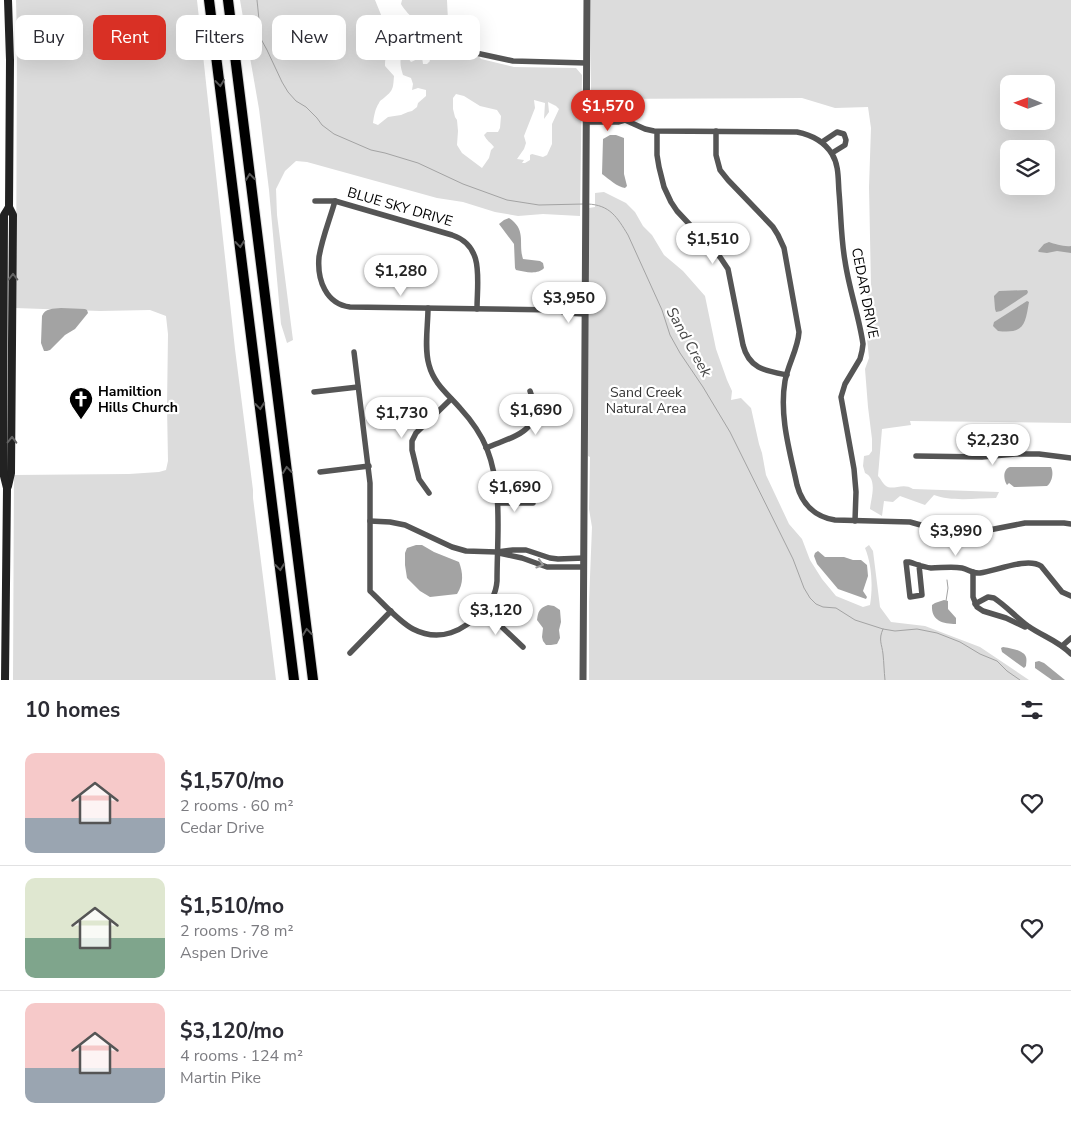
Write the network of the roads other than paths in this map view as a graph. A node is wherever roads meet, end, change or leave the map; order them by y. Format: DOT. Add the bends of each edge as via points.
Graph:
graph roads {
  1 [pos="8,0"];
  2 [pos="209,0"];
  3 [pos="228,0"];
  4 [pos="587,0"];
  5 [pos="480,54"];
  6 [pos="587,63"];
  7 [pos="587,113"];
  8 [pos="626,120"];
  9 [pos="587,122"];
  10 [pos="716,131"];
  11 [pos="657,132"];
  12 [pos="822,142"];
  13 [pos="832,154"];
  14 [pos="315,201"];
  15 [pos="335,201"];
  16 [pos="428,308"];
  17 [pos="477,309"];
  18 [pos="585,310"];
  19 [pos="354,352"];
  20 [pos="787,375"];
  21 [pos="358,387"];
  22 [pos="314,392"];
  23 [pos="530,392"];
  24 [pos="451,399"];
  25 [pos="486,448"];
  26 [pos="916,456"];
  27 [pos="1071,458"];
  28 [pos="369,466"];
  29 [pos="320,472"];
  30 [pos="429,493"];
  31 [pos="498,503"];
  32 [pos="533,503"];
  33 [pos="370,521"];
  34 [pos="855,521"];
  35 [pos="1071,524"];
  36 [pos="497,552"];
  37 [pos="584,558"];
  38 [pos="919,565"];
  39 [pos="584,567"];
  40 [pos="973,572"];
  41 [pos="1071,596"];
  42 [pos="976,604"];
  43 [pos="484,610"];
  44 [pos="391,611"];
  45 [pos="1039,633"];
  46 [pos="1071,638"];
  47 [pos="1062,646"];
  48 [pos="523,648"];
  49 [pos="350,653"];
  50 [pos="1071,654"];
  51 [pos="5,680"];
  52 [pos="294,680"];
  53 [pos="313,680"];
  54 [pos="583,680"];
  1 -- 51 [label="main road" via="8,207 13,215 12,473 7,488"];
  2 -- 52 [label="highway, one-way"];
  53 -- 3 [label="highway, one-way"];
  4 -- 6 [label="street"];
  5 -- 6 [label="street" via="513,61"];
  6 -- 7 [label="street"];
  7 -- 8 [label="street, CEDAR DRIVE" via="617,114"];
  7 -- 9 [label="street"];
  8 -- 9 [label="street"];
  8 -- 11 [label="street, CEDAR DRIVE"];
  9 -- 18 [label="street"];
  10 -- 11 [label="street, CEDAR DRIVE"];
  10 -- 12 [label="street, CEDAR DRIVE" via="797,132"];
  10 -- 20 [label="street" via="716,156 720,170 773,227 784,248 799,332"];
  11 -- 20 [label="street" via="658,167 666,193 677,211 728,269 746,356 760,368"];
  12 -- 13 [label="street, CEDAR DRIVE"];
  12 -- 13 [label="street" via="837,132 844,134 844,145"];
  13 -- 34 [label="street, CEDAR DRIVE" via="838,175 844,260 863,344 860,360 841,397 854,468"];
  14 -- 15 [label="street, BLUE SKY DRIVE"];
  15 -- 16 [label="street" via="319,262 322,284 330,298 350,307"];
  15 -- 17 [label="street, BLUE SKY DRIVE" via="452,234 469,244 477,263"];
  16 -- 17 [label="street"];
  16 -- 24 [label="street" via="429,366 435,380"];
  17 -- 18 [label="street" via="557,310 566,313"];
  18 -- 37 [label="street"];
  19 -- 21 [label="street"];
  20 -- 34 [label="street" via="784,412 800,496 821,517"];
  21 -- 22 [label="street"];
  21 -- 28 [label="street"];
  23 -- 25 [label="street" via="534,407 532,424 521,434"];
  24 -- 25 [label="street" via="472,422"];
  24 -- 30 [label="street" via="416,433 412,441 419,479"];
  25 -- 31 [label="street" via="494,471"];
  26 -- 27 [label="street" via="1040,454"];
  28 -- 29 [label="street"];
  28 -- 33 [label="street"];
  31 -- 32 [label="street"];
  31 -- 36 [label="street"];
  33 -- 36 [label="street" via="405,525 459,549"];
  33 -- 44 [label="street" via="370,591"];
  34 -- 35 [label="street" via="910,522 964,534 1025,523"];
  36 -- 37 [label="street" via="526,550 550,558"];
  36 -- 39 [label="street, one-way" via="547,567"];
  36 -- 43 [label="street" via="495,594"];
  37 -- 39 [label="street"];
  38 -- 38 [label="street" via="922,595 910,597 906,562"];
  38 -- 40 [label="street" via="962,568"];
  39 -- 54 [label="street"];
  40 -- 41 [label="street" via="1036,564 1062,592"];
  40 -- 42 [label="street"];
  42 -- 45 [label="street" via="983,611"];
  42 -- 45 [label="street" via="988,597 994,598"];
  43 -- 44 [label="street" via="464,628 438,635 414,630"];
  43 -- 48 [label="street"];
  44 -- 49 [label="street"];
  45 -- 47 [label="street"];
  46 -- 47 [label="street"];
  47 -- 50 [label="street"];
}
